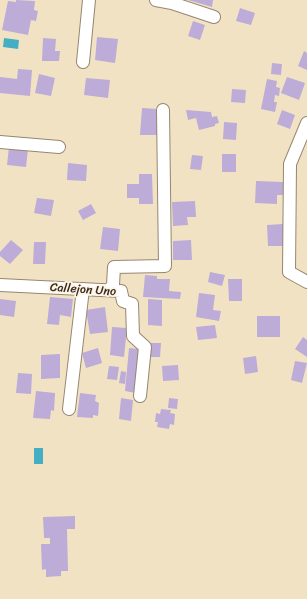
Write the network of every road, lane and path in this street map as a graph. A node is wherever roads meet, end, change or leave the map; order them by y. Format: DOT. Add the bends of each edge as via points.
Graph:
graph roads {
  1 [pos="89,0"];
  2 [pos="156,0"];
  3 [pos="173,2"];
  4 [pos="214,17"];
  5 [pos="83,62"];
  6 [pos="163,110"];
  7 [pos="307,123"];
  8 [pos="0,142"];
  9 [pos="59,147"];
  10 [pos="307,282"];
  11 [pos="0,284"];
  12 [pos="83,289"];
  13 [pos="109,290"];
  14 [pos="140,396"];
  15 [pos="69,409"];
  1 -- 5 [label="street"];
  2 -- 3 [label="street"];
  3 -- 4 [label="street"];
  6 -- 13 [label="street" via="165,266 114,267 113,285"];
  7 -- 10 [label="street" via="290,164 289,272"];
  8 -- 9 [label="street"];
  11 -- 12 [label="street, Callejon Uno"];
  12 -- 13 [label="street, Callejon Uno"];
  12 -- 15 [label="street"];
  13 -- 14 [label="street, Callejon Uno" via="121,291 122,302 132,304 133,336 145,347"];
}
